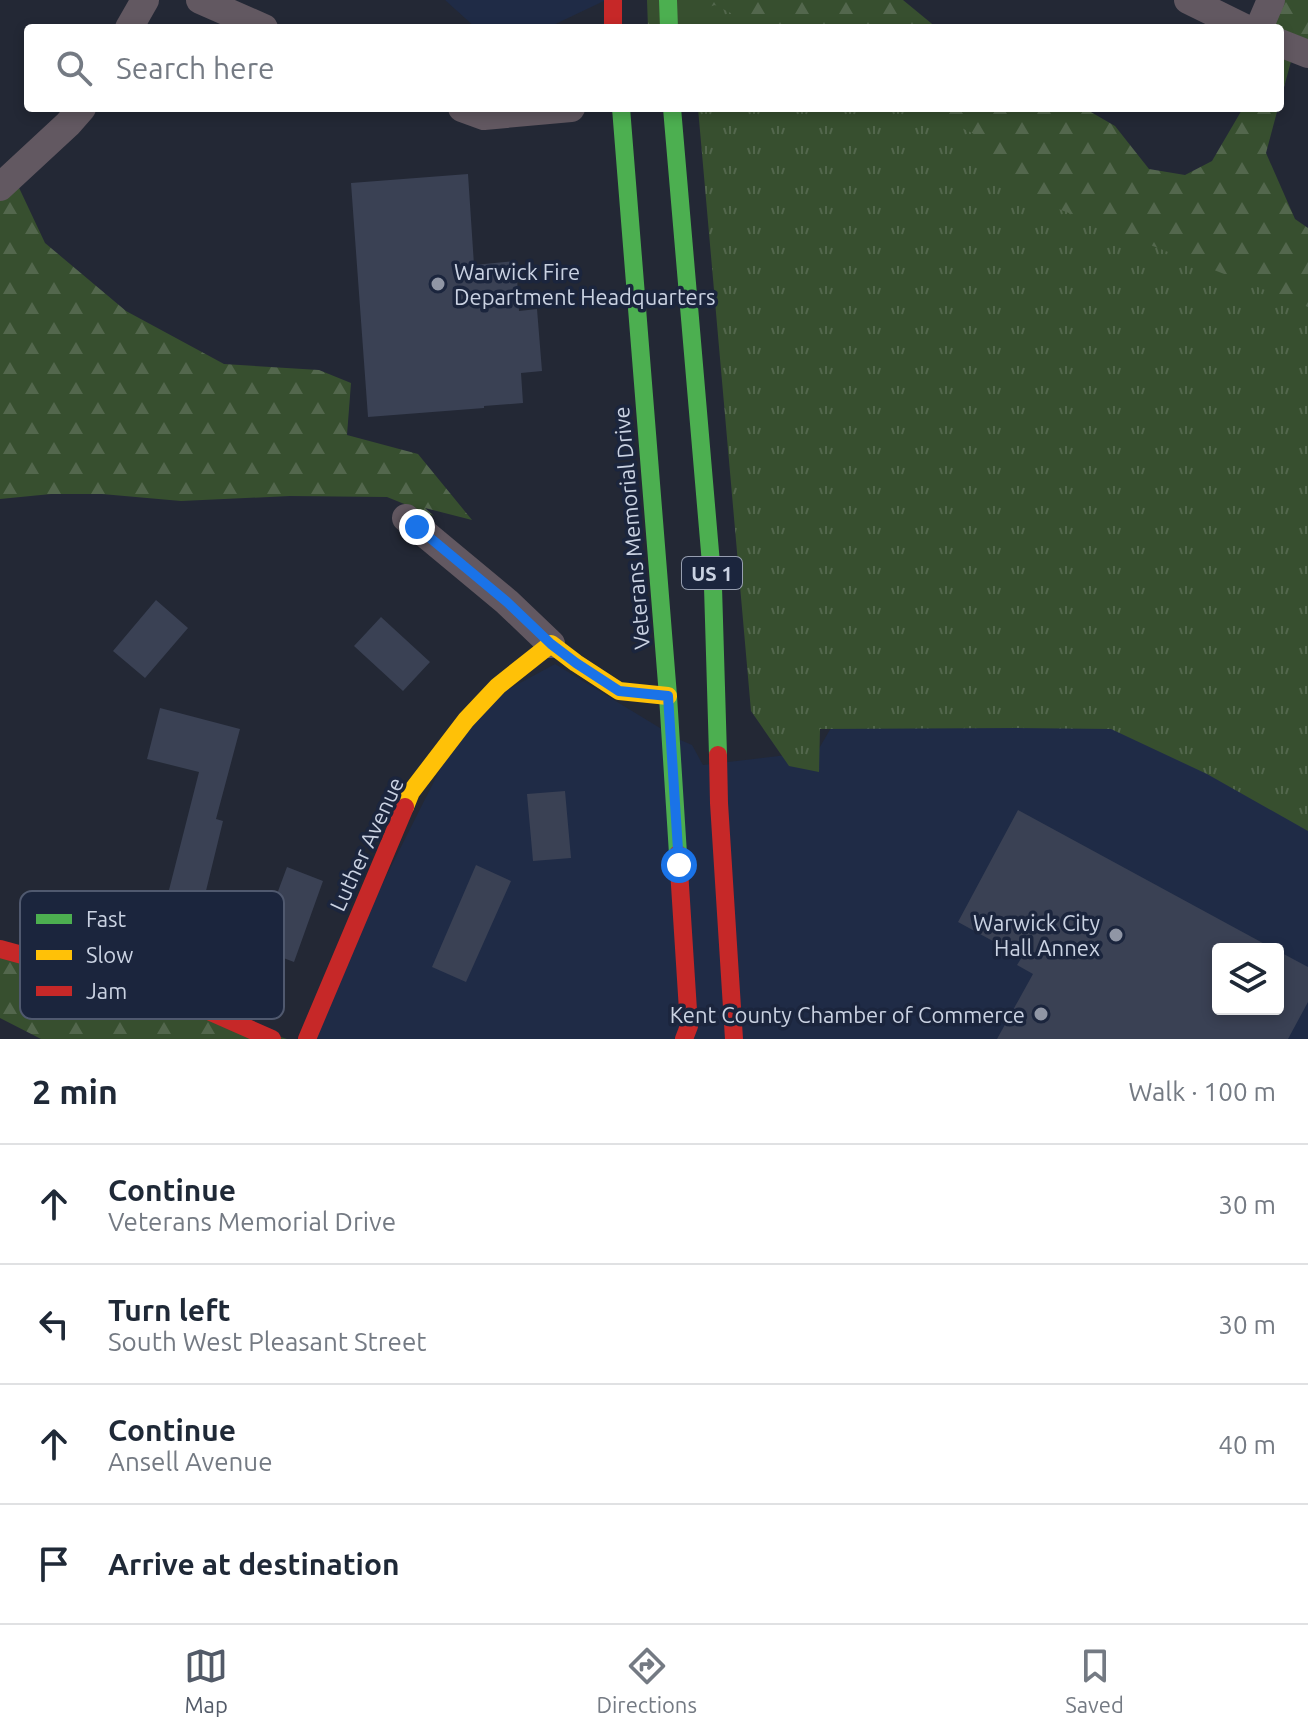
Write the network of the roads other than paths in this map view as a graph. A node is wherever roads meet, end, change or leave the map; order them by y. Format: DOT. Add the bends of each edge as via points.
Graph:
graph roads {
  1 [pos="145,0"];
  2 [pos="200,0"];
  3 [pos="613,0"];
  4 [pos="668,0"];
  5 [pos="1188,0"];
  6 [pos="1271,0"];
  7 [pos="131,24"];
  8 [pos="255,24"];
  9 [pos="613,24"];
  10 [pos="669,24"];
  11 [pos="1237,24"];
  12 [pos="1261,24"];
  13 [pos="1284,45"];
  14 [pos="1308,54"];
  15 [pos="78,112"];
  16 [pos="473,112"];
  17 [pos="528,112"];
  18 [pos="621,112"];
  19 [pos="672,112"];
  20 [pos="0,187"];
  21 [pos="406,518"];
  22 [pos="551,644"];
  23 [pos="668,696"];
  24 [pos="0,949"];
  25 [pos="20,954"];
  26 [pos="227,1019"];
  27 [pos="272,1039"];
  28 [pos="307,1039"];
  29 [pos="684,1039"];
  30 [pos="734,1039"];
  1 -- 7 [label="street"];
  2 -- 8 [label="street"];
  3 -- 9 [label="main road"];
  4 -- 10 [label="main road"];
  5 -- 11 [label="street"];
  6 -- 12 [label="street"];
  13 -- 14 [label="street"];
  15 -- 20 [label="street"];
  16 -- 17 [label="street"];
  18 -- 23 [label="main road, Veterans Memorial Drive / US 1"];
  19 -- 30 [label="main road, US 1" via="713,587 719,803"];
  21 -- 22 [label="street"];
  22 -- 23 [label="main road" via="619,691"];
  22 -- 28 [label="main road, Luther Avenue" via="498,686 411,792"];
  23 -- 29 [label="main road, Veterans Memorial Drive / US 1" via="689,1026"];
  24 -- 25 [label="main road"];
  26 -- 27 [label="main road"];
}
